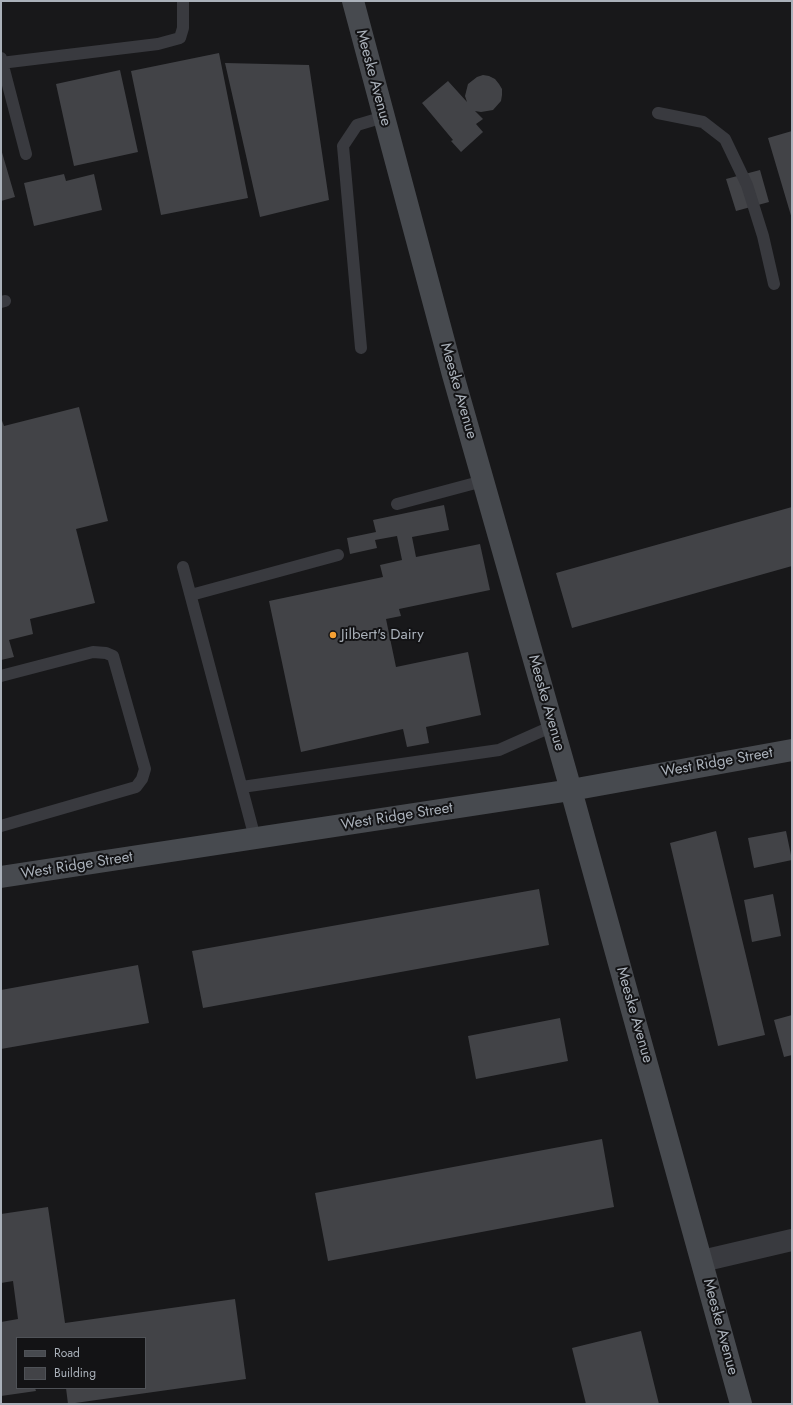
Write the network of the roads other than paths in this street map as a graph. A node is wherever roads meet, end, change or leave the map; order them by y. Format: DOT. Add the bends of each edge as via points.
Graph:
graph roads {
  1 [pos="183,1"];
  2 [pos="353,1"];
  3 [pos="2,61"];
  4 [pos="658,112"];
  5 [pos="384,117"];
  6 [pos="26,154"];
  7 [pos="774,284"];
  8 [pos="362,348"];
  9 [pos="483,481"];
  10 [pos="397,504"];
  11 [pos="338,555"];
  12 [pos="183,567"];
  13 [pos="191,595"];
  14 [pos="1,676"];
  15 [pos="553,726"];
  16 [pos="792,750"];
  17 [pos="242,787"];
  18 [pos="571,790"];
  19 [pos="1,826"];
  20 [pos="255,838"];
  21 [pos="2,873"];
  22 [pos="792,1240"];
  23 [pos="702,1261"];
  24 [pos="741,1404"];
  1 -- 3 [label="lane" via="183,28 180,38 158,44"];
  2 -- 5 [label="street, Meeske Avenue"];
  3 -- 6 [label="lane"];
  4 -- 7 [label="lane" via="703,122 725,138 747,185 763,236"];
  5 -- 8 [label="lane" via="357,125 343,146"];
  5 -- 9 [label="street, Meeske Avenue"];
  9 -- 10 [label="lane"];
  9 -- 15 [label="street, Meeske Avenue"];
  11 -- 13 [label="lane"];
  12 -- 13 [label="lane"];
  13 -- 17 [label="lane"];
  14 -- 19 [label="lane" via="93,652 113,656 146,769 136,787"];
  15 -- 17 [label="lane" via="499,750"];
  15 -- 18 [label="street, Meeske Avenue"];
  16 -- 18 [label="street, West Ridge Street"];
  17 -- 20 [label="lane"];
  18 -- 20 [label="street, West Ridge Street"];
  18 -- 23 [label="street, Meeske Avenue"];
  20 -- 21 [label="street, West Ridge Street"];
  22 -- 23 [label="street"];
  23 -- 24 [label="street, Meeske Avenue"];
}
